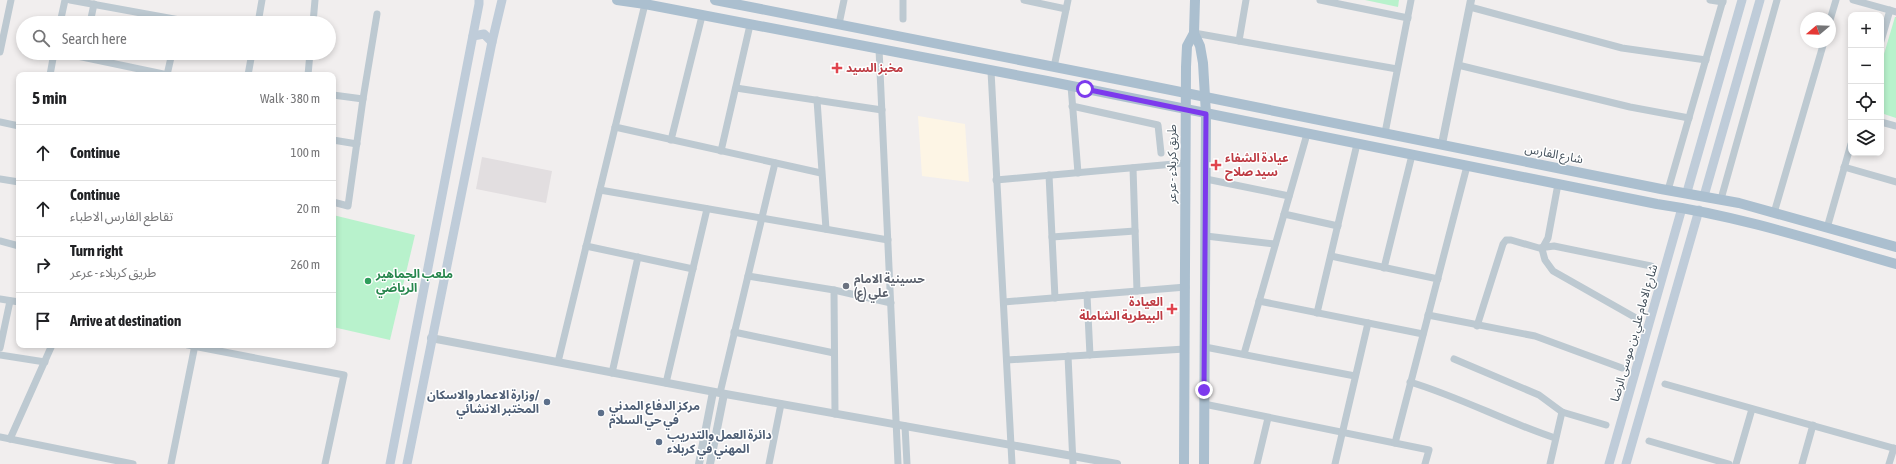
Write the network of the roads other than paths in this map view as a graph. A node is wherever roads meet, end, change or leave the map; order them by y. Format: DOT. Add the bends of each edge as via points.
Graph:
graph roads {
  1 [pos="11,0"];
  2 [pos="65,0"];
  3 [pos="70,0"];
  4 [pos="262,0"];
  5 [pos="315,0"];
  6 [pos="479,0"];
  7 [pos="502,0"];
  8 [pos="617,0"];
  9 [pos="715,0"];
  10 [pos="844,0"];
  11 [pos="903,0"];
  12 [pos="1024,0"];
  13 [pos="1068,0"];
  14 [pos="1195,0"];
  15 [pos="1246,0"];
  16 [pos="1320,0"];
  17 [pos="1411,0"];
  18 [pos="1710,0"];
  19 [pos="1742,0"];
  20 [pos="1760,0"];
  21 [pos="1777,0"];
  22 [pos="1836,0"];
  23 [pos="1853,0"];
  24 [pos="728,1"];
  25 [pos="1723,1"];
  26 [pos="1470,3"];
  27 [pos="94,4"];
  28 [pos="645,4"];
  29 [pos="1066,8"];
  30 [pos="1893,11"];
  31 [pos="1832,12"];
  32 [pos="377,14"];
  33 [pos="62,16"];
  34 [pos="91,16"];
  35 [pos="153,16"];
  36 [pos="259,16"];
  37 [pos="314,16"];
  38 [pos="702,16"];
  39 [pos="1408,18"];
  40 [pos="902,19"];
  41 [pos="839,24"];
  42 [pos="750,25"];
  43 [pos="1194,33"];
  44 [pos="1884,34"];
  45 [pos="473,36"];
  46 [pos="1239,41"];
  47 [pos="492,42"];
  48 [pos="1822,48"];
  49 [pos="879,49"];
  50 [pos="0,52"];
  51 [pos="53,60"];
  52 [pos="98,60"];
  53 [pos="171,60"];
  54 [pos="251,60"];
  55 [pos="309,60"];
  56 [pos="1706,60"];
  57 [pos="1458,65"];
  58 [pos="1054,66"];
  59 [pos="1397,69"];
  60 [pos="133,71"];
  61 [pos="991,71"];
  62 [pos="51,72"];
  63 [pos="169,72"];
  64 [pos="249,72"];
  65 [pos="308,72"];
  66 [pos="1131,82"];
  67 [pos="1071,86"];
  68 [pos="736,88"];
  69 [pos="1186,93"];
  70 [pos="336,95"];
  71 [pos="1127,97"];
  72 [pos="1205,97"];
  73 [pos="363,99"];
  74 [pos="817,100"];
  75 [pos="1240,104"];
  76 [pos="1161,105"];
  77 [pos="1072,106"];
  78 [pos="882,110"];
  79 [pos="1186,110"];
  80 [pos="1206,114"];
  81 [pos="1689,118"];
  82 [pos="1230,119"];
  83 [pos="0,122"];
  84 [pos="1884,123"];
  85 [pos="16,125"];
  86 [pos="1896,126"];
  87 [pos="615,127"];
  88 [pos="1206,131"];
  89 [pos="1385,133"];
  90 [pos="1186,134"];
  91 [pos="1307,134"];
  92 [pos="336,140"];
  93 [pos="671,140"];
  94 [pos="357,144"];
  95 [pos="1357,144"];
  96 [pos="1442,144"];
  97 [pos="721,151"];
  98 [pos="1160,154"];
  99 [pos="1848,154"];
  100 [pos="1412,155"];
  101 [pos="775,163"];
  102 [pos="1185,163"];
  103 [pos="1467,166"];
  104 [pos="1844,167"];
  105 [pos="1133,168"];
  106 [pos="1078,173"];
  107 [pos="822,174"];
  108 [pos="1049,175"];
  109 [pos="0,178"];
  110 [pos="1206,179"];
  111 [pos="996,180"];
  112 [pos="16,181"];
  113 [pos="1896,182"];
  114 [pos="1558,184"];
  115 [pos="600,190"];
  116 [pos="1668,190"];
  117 [pos="1687,192"];
  118 [pos="1289,196"];
  119 [pos="1704,196"];
  120 [pos="1721,199"];
  121 [pos="336,203"];
  122 [pos="1682,208"];
  123 [pos="707,209"];
  124 [pos="1699,210"];
  125 [pos="1774,213"];
  126 [pos="1284,214"];
  127 [pos="762,218"];
  128 [pos="1338,226"];
  129 [pos="1827,228"];
  130 [pos="826,229"];
  131 [pos="1135,231"];
  132 [pos="1052,236"];
  133 [pos="1206,236"];
  134 [pos="888,240"];
  135 [pos="0,241"];
  136 [pos="1275,244"];
  137 [pos="16,245"];
  138 [pos="586,246"];
  139 [pos="1671,246"];
  140 [pos="1896,247"];
  141 [pos="1542,248"];
  142 [pos="1687,251"];
  143 [pos="1331,256"];
  144 [pos="638,257"];
  145 [pos="1896,264"];
  146 [pos="1651,266"];
  147 [pos="1384,268"];
  148 [pos="693,270"];
  149 [pos="748,276"];
  150 [pos="1438,279"];
  151 [pos="1186,286"];
  152 [pos="834,290"];
  153 [pos="1137,291"];
  154 [pos="1087,295"];
  155 [pos="1055,298"];
  156 [pos="0,299"];
  157 [pos="10,300"];
  158 [pos="16,301"];
  159 [pos="1259,301"];
  160 [pos="1004,302"];
  161 [pos="891,303"];
  162 [pos="1317,313"];
  163 [pos="1428,315"];
  164 [pos="1636,318"];
  165 [pos="1368,323"];
  166 [pos="1477,326"];
  167 [pos="734,332"];
  168 [pos="1423,334"];
  169 [pos="431,338"];
  170 [pos="1205,347"];
  171 [pos="0,348"];
  172 [pos="51,348"];
  173 [pos="191,348"];
  174 [pos="207,348"];
  175 [pos="1185,349"];
  176 [pos="834,353"];
  177 [pos="1244,354"];
  178 [pos="0,355"];
  179 [pos="1090,355"];
  180 [pos="1068,356"];
  181 [pos="1454,359"];
  182 [pos="1007,360"];
  183 [pos="45,362"];
  184 [pos="558,362"];
  185 [pos="1622,368"];
  186 [pos="612,373"];
  187 [pos="1355,376"];
  188 [pos="1410,382"];
  189 [pos="666,383"];
  190 [pos="1665,384"];
  191 [pos="405,388"];
  192 [pos="421,390"];
  193 [pos="719,393"];
  194 [pos="781,404"];
  195 [pos="1204,404"];
  196 [pos="711,405"];
  197 [pos="721,408"];
  198 [pos="401,409"];
  199 [pos="1752,409"];
  200 [pos="1562,412"];
  201 [pos="416,414"];
  202 [pos="835,414"];
  203 [pos="1268,418"];
  204 [pos="896,425"];
  205 [pos="1606,425"];
  206 [pos="1812,425"];
  207 [pos="905,426"];
  208 [pos="1343,432"];
  209 [pos="0,437"];
  210 [pos="1555,438"];
  211 [pos="10,439"];
  212 [pos="1649,441"];
  213 [pos="1394,443"];
  214 [pos="1011,445"];
  215 [pos="1895,448"];
  216 [pos="1073,460"];
  217 [pos="133,464"];
  218 [pos="171,464"];
  219 [pos="325,464"];
  220 [pos="390,464"];
  221 [pos="407,464"];
  222 [pos="699,464"];
  223 [pos="710,464"];
  224 [pos="769,464"];
  225 [pos="898,464"];
  226 [pos="907,464"];
  227 [pos="1012,464"];
  228 [pos="1117,464"];
  229 [pos="1184,464"];
  230 [pos="1204,464"];
  231 [pos="1257,464"];
  232 [pos="1335,464"];
  233 [pos="1425,464"];
  234 [pos="1550,464"];
  235 [pos="1609,464"];
  236 [pos="1626,464"];
  237 [pos="1730,464"];
  238 [pos="1736,464"];
  239 [pos="1802,464"];
  240 [pos="1889,464"];
  1 -- 50 [label="street"];
  2 -- 33 [label="street"];
  3 -- 27 [label="street"];
  4 -- 36 [label="street"];
  5 -- 37 [label="street"];
  6 -- 45 [label="main road"];
  7 -- 47 [label="main road"];
  8 -- 28 [label="main road"];
  9 -- 24 [label="main road, شارع الفارس"];
  10 -- 41 [label="street"];
  11 -- 40 [label="street"];
  12 -- 29 [label="street"];
  13 -- 29 [label="street"];
  14 -- 43 [label="main road"];
  15 -- 46 [label="street"];
  16 -- 39 [label="street"];
  17 -- 39 [label="street"];
  18 -- 25 [label="street"];
  19 -- 117 [label="main road"];
  20 -- 119 [label="main road"];
  21 -- 120 [label="street"];
  22 -- 31 [label="street"];
  23 -- 30 [label="street"];
  24 -- 41 [label="main road, شارع الفارس"];
  25 -- 56 [label="street"];
  26 -- 56 [label="street" via="1622,48"];
  26 -- 57 [label="street"];
  27 -- 34 [label="street"];
  27 -- 35 [label="street"];
  28 -- 38 [label="main road"];
  28 -- 87 [label="street"];
  29 -- 58 [label="street"];
  30 -- 44 [label="street"];
  32 -- 73 [label="street"];
  38 -- 42 [label="main road"];
  38 -- 93 [label="street"];
  39 -- 59 [label="street"];
  41 -- 58 [label="main road, شارع الفارس"];
  42 -- 49 [label="main road"];
  42 -- 68 [label="street"];
  43 -- 46 [label="street"];
  43 -- 69 [label="main road, طريق كربلاء - عرعر" via="1187,46"];
  43 -- 72 [label="main road" via="1200,46"];
  45 -- 47 [label="main road" via="484,34"];
  45 -- 191 [label="main road"];
  46 -- 59 [label="street"];
  47 -- 169 [label="main road"];
  48 -- 125 [label="street"];
  49 -- 61 [label="main road"];
  49 -- 78 [label="street"];
  51 -- 62 [label="street"];
  52 -- 60 [label="street"];
  53 -- 63 [label="street"];
  54 -- 64 [label="street"];
  55 -- 65 [label="street"];
  56 -- 81 [label="street"];
  57 -- 81 [label="street" via="1630,107"];
  57 -- 96 [label="street"];
  58 -- 66 [label="main road, شارع الفارس"];
  59 -- 89 [label="street"];
  61 -- 67 [label="main road"];
  61 -- 111 [label="street"];
  66 -- 69 [label="main road, شارع الفارس"];
  66 -- 71 [label="main road" via="1136,86 1136,93 1130,98"];
  67 -- 71 [label="main road"];
  67 -- 77 [label="street"];
  68 -- 74 [label="street"];
  68 -- 97 [label="street"];
  69 -- 72 [label="main road, شارع الفارس"];
  69 -- 79 [label="main road, طريق كربلاء - عرعر"];
  70 -- 73 [label="street"];
  71 -- 76 [label="main road"];
  72 -- 75 [label="main road, شارع الفارس"];
  72 -- 80 [label="main road"];
  73 -- 94 [label="street"];
  74 -- 78 [label="street"];
  74 -- 107 [label="street"];
  75 -- 82 [label="main road" via="1233,105 1230,109"];
  75 -- 89 [label="main road, شارع الفارس"];
  76 -- 79 [label="main road"];
  76 -- 90 [label="main road" via="1177,115"];
  77 -- 98 [label="street" via="1158,125"];
  77 -- 106 [label="street"];
  78 -- 134 [label="street"];
  79 -- 80 [label="main road"];
  79 -- 90 [label="main road, طريق كربلاء - عرعر"];
  80 -- 82 [label="main road"];
  80 -- 88 [label="main road"];
  81 -- 116 [label="street"];
  82 -- 88 [label="main road" via="1212,121"];
  82 -- 91 [label="main road"];
  83 -- 85 [label="street"];
  84 -- 86 [label="street"];
  87 -- 93 [label="street"];
  87 -- 115 [label="street"];
  88 -- 110 [label="main road"];
  89 -- 96 [label="main road, شارع الفارس"];
  90 -- 102 [label="main road, طريق كربلاء - عرعر"];
  91 -- 95 [label="main road"];
  91 -- 118 [label="street"];
  92 -- 94 [label="street"];
  93 -- 97 [label="street"];
  94 -- 121 [label="street" via="348,206"];
  95 -- 100 [label="main road"];
  95 -- 128 [label="street"];
  96 -- 116 [label="main road, شارع الفارس"];
  97 -- 101 [label="street"];
  99 -- 104 [label="street"];
  100 -- 103 [label="main road"];
  100 -- 147 [label="street"];
  101 -- 107 [label="street"];
  101 -- 127 [label="street"];
  102 -- 105 [label="street"];
  102 -- 151 [label="main road, طريق كربلاء - عرعر"];
  103 -- 114 [label="main road"];
  103 -- 150 [label="street"];
  104 -- 113 [label="street"];
  104 -- 129 [label="street"];
  105 -- 106 [label="street"];
  105 -- 131 [label="street"];
  106 -- 108 [label="street"];
  107 -- 130 [label="street"];
  108 -- 111 [label="street"];
  108 -- 132 [label="street"];
  109 -- 112 [label="street"];
  110 -- 118 [label="street"];
  110 -- 133 [label="main road"];
  111 -- 160 [label="street"];
  114 -- 122 [label="main road"];
  114 -- 141 [label="street" via="1548,238"];
  115 -- 123 [label="street"];
  115 -- 138 [label="street"];
  116 -- 117 [label="main road, شارع الفارس"];
  117 -- 119 [label="main road, شارع الفارس"];
  117 -- 122 [label="main road"];
  118 -- 126 [label="street"];
  119 -- 120 [label="main road, شارع الفارس"];
  119 -- 124 [label="main road"];
  120 -- 125 [label="main road, شارع الفارس"];
  122 -- 124 [label="main road"];
  122 -- 139 [label="main road, شارع الامام علي بن موسى الرضا"];
  123 -- 127 [label="street"];
  123 -- 148 [label="street"];
  124 -- 142 [label="main road"];
  124 -- 145 [label="main road" via="1740,219"];
  125 -- 129 [label="main road, شارع الفارس"];
  126 -- 128 [label="street"];
  126 -- 136 [label="street"];
  127 -- 130 [label="street"];
  127 -- 149 [label="street"];
  128 -- 143 [label="street"];
  129 -- 140 [label="main road, شارع الفارس"];
  130 -- 134 [label="street"];
  131 -- 132 [label="street"];
  131 -- 153 [label="street"];
  132 -- 155 [label="street"];
  133 -- 136 [label="street"];
  133 -- 170 [label="main road"];
  134 -- 161 [label="street"];
  135 -- 137 [label="street"];
  136 -- 159 [label="street"];
  138 -- 144 [label="street"];
  138 -- 184 [label="street"];
  139 -- 142 [label="main road"];
  139 -- 235 [label="main road, شارع الامام علي بن موسى الرضا"];
  141 -- 146 [label="street" via="1552,246"];
  141 -- 164 [label="street" via="1545,260 1553,271"];
  141 -- 166 [label="street" via="1511,240 1504,242"];
  142 -- 236 [label="main road"];
  143 -- 147 [label="street"];
  143 -- 162 [label="street"];
  144 -- 148 [label="street"];
  144 -- 186 [label="street"];
  147 -- 150 [label="street"];
  148 -- 189 [label="street"];
  149 -- 152 [label="street"];
  149 -- 167 [label="street"];
  150 -- 163 [label="street"];
  151 -- 153 [label="street"];
  151 -- 175 [label="main road, طريق كربلاء - عرعر"];
  152 -- 161 [label="street"];
  152 -- 176 [label="street"];
  153 -- 154 [label="street"];
  154 -- 155 [label="street"];
  154 -- 179 [label="street"];
  155 -- 160 [label="street"];
  156 -- 157 [label="street"];
  157 -- 158 [label="street"];
  157 -- 171 [label="street"];
  159 -- 162 [label="street"];
  159 -- 177 [label="street"];
  160 -- 182 [label="street"];
  161 -- 204 [label="street"];
  162 -- 165 [label="street"];
  163 -- 166 [label="street"];
  163 -- 168 [label="street"];
  165 -- 168 [label="street"];
  165 -- 187 [label="street"];
  166 -- 185 [label="street" via="1535,336"];
  167 -- 176 [label="street"];
  167 -- 193 [label="street"];
  168 -- 188 [label="street"];
  169 -- 184 [label="street"];
  169 -- 192 [label="main road"];
  170 -- 177 [label="street"];
  170 -- 195 [label="main road"];
  172 -- 183 [label="street"];
  173 -- 218 [label="street"];
  174 -- 219 [label="street" via="344,375"];
  175 -- 179 [label="street"];
  175 -- 229 [label="main road, طريق كربلاء - عرعر"];
  176 -- 202 [label="street"];
  177 -- 187 [label="street"];
  178 -- 183 [label="street"];
  179 -- 180 [label="street"];
  180 -- 182 [label="street"];
  180 -- 216 [label="street"];
  181 -- 200 [label="street" via="1539,395"];
  182 -- 214 [label="street"];
  183 -- 211 [label="street"];
  184 -- 186 [label="street"];
  186 -- 189 [label="street"];
  187 -- 208 [label="street"];
  188 -- 210 [label="street" via="1456,397 1519,426"];
  188 -- 213 [label="street"];
  189 -- 193 [label="street"];
  190 -- 199 [label="street"];
  191 -- 192 [label="main road" via="411,392"];
  191 -- 198 [label="main road"];
  192 -- 201 [label="main road"];
  193 -- 194 [label="street"];
  193 -- 196 [label="street"];
  193 -- 197 [label="street"];
  194 -- 202 [label="street"];
  194 -- 224 [label="street"];
  195 -- 203 [label="street"];
  195 -- 230 [label="main road"];
  196 -- 197 [label="street" via="718,403"];
  196 -- 222 [label="street"];
  197 -- 223 [label="street"];
  198 -- 201 [label="main road" via="410,408"];
  198 -- 220 [label="main road"];
  199 -- 206 [label="street"];
  199 -- 238 [label="street"];
  200 -- 205 [label="street"];
  200 -- 210 [label="street"];
  201 -- 221 [label="main road"];
  202 -- 204 [label="street"];
  203 -- 208 [label="street"];
  203 -- 231 [label="street"];
  204 -- 207 [label="street"];
  204 -- 225 [label="street"];
  206 -- 215 [label="street"];
  206 -- 239 [label="street"];
  207 -- 214 [label="street"];
  207 -- 226 [label="street"];
  208 -- 213 [label="street"];
  208 -- 232 [label="street"];
  209 -- 211 [label="street"];
  210 -- 234 [label="street"];
  211 -- 217 [label="street"];
  212 -- 237 [label="street"];
  213 -- 233 [label="street" via="1429,450"];
  214 -- 216 [label="street"];
  214 -- 227 [label="street"];
  215 -- 240 [label="street"];
  216 -- 228 [label="street"];
}
